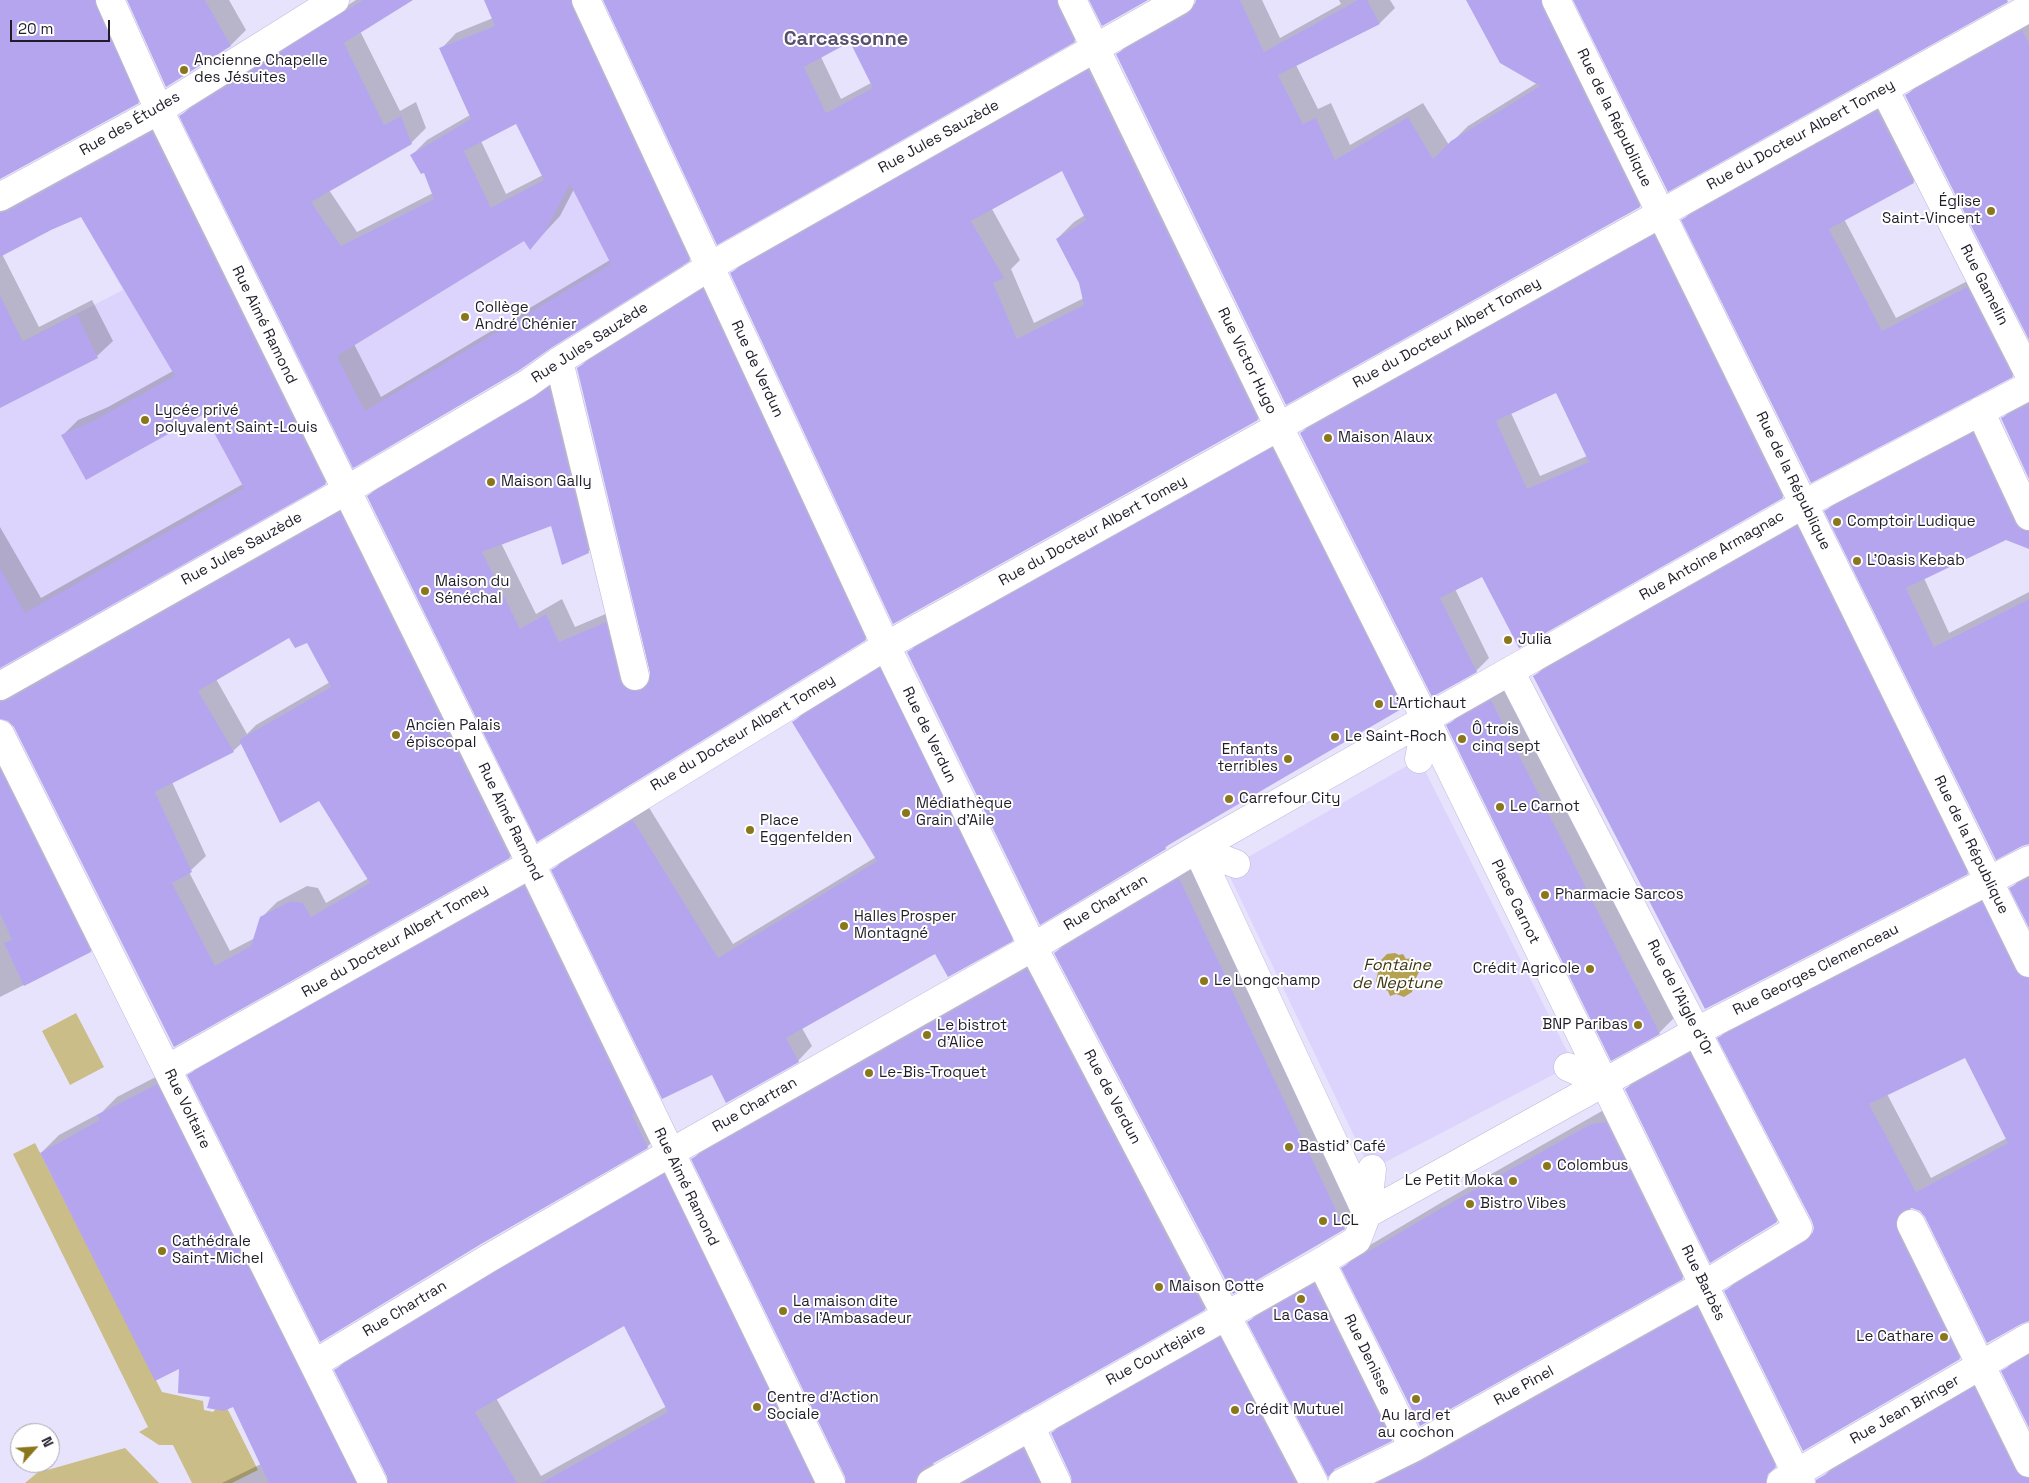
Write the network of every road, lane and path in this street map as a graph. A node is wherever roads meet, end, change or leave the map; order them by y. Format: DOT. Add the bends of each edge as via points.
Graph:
graph roads {
  1 [pos="110,0"];
  2 [pos="335,0"];
  3 [pos="586,0"];
  4 [pos="1072,0"];
  5 [pos="1180,0"];
  6 [pos="1556,0"];
  7 [pos="2029,8"];
  8 [pos="1095,49"];
  9 [pos="1884,89"];
  10 [pos="159,110"];
  11 [pos="0,197"];
  12 [pos="1661,214"];
  13 [pos="709,267"];
  14 [pos="560,361"];
  15 [pos="2029,374"];
  16 [pos="2029,386"];
  17 [pos="1980,411"];
  18 [pos="1279,427"];
  19 [pos="346,491"];
  20 [pos="1804,504"];
  21 [pos="2029,516"];
  22 [pos="886,646"];
  23 [pos="1510,671"];
  24 [pos="635,676"];
  25 [pos="0,686"];
  26 [pos="1426,720"];
  27 [pos="0,734"];
  28 [pos="1419,758"];
  29 [pos="1197,849"];
  30 [pos="2029,860"];
  31 [pos="531,864"];
  32 [pos="1236,864"];
  33 [pos="1989,882"];
  34 [pos="1033,947"];
  35 [pos="2029,963"];
  36 [pos="1697,1031"];
  37 [pos="1568,1066"];
  38 [pos="167,1070"];
  39 [pos="1604,1083"];
  40 [pos="670,1153"];
  41 [pos="1372,1168"];
  42 [pos="1367,1214"];
  43 [pos="1911,1224"];
  44 [pos="1321,1262"];
  45 [pos="1704,1285"];
  46 [pos="1227,1315"];
  47 [pos="2029,1337"];
  48 [pos="314,1364"];
  49 [pos="1981,1366"];
  50 [pos="1030,1426"];
  51 [pos="1413,1448"];
  52 [pos="2029,1463"];
  53 [pos="1792,1480"];
  54 [pos="373,1483"];
  55 [pos="831,1483"];
  56 [pos="931,1483"];
  57 [pos="1057,1483"];
  58 [pos="1314,1483"];
  59 [pos="1342,1483"];
  1 -- 10 [label="street, Rue Aimé Ramond"];
  2 -- 10 [label="street, Rue des Études"];
  3 -- 13 [label="street, Rue de Verdun"];
  4 -- 8 [label="street, Rue Victor Hugo"];
  5 -- 8 [label="street, Rue Jules Sauzède"];
  6 -- 12 [label="street, Rue de la République"];
  7 -- 9 [label="street, Rue du Docteur Albert Tomey"];
  8 -- 13 [label="street, Rue Jules Sauzède"];
  8 -- 18 [label="street, Rue Victor Hugo"];
  9 -- 12 [label="street, Rue du Docteur Albert Tomey"];
  9 -- 15 [label="street, Rue Gamelin"];
  10 -- 11 [label="street, Rue des Études"];
  10 -- 19 [label="street, Rue Aimé Ramond"];
  12 -- 18 [label="street, Rue du Docteur Albert Tomey"];
  12 -- 20 [label="street, Rue de la République"];
  13 -- 14 [label="street, Rue Jules Sauzède"];
  13 -- 22 [label="street, Rue de Verdun"];
  14 -- 19 [label="street, Rue Jules Sauzède" via="527,384"];
  14 -- 24 [label="street"];
  16 -- 17 [label="street, Rue Antoine Armagnac"];
  17 -- 20 [label="street, Rue Antoine Armagnac"];
  17 -- 21 [label="street"];
  18 -- 22 [label="street, Rue du Docteur Albert Tomey"];
  18 -- 26 [label="street, Rue Victor Hugo"];
  19 -- 25 [label="street, Rue Jules Sauzède"];
  19 -- 31 [label="street, Rue Aimé Ramond"];
  20 -- 23 [label="street, Rue Antoine Armagnac"];
  20 -- 33 [label="street, Rue de la République"];
  22 -- 31 [label="street, Rue du Docteur Albert Tomey"];
  22 -- 34 [label="street, Rue de Verdun"];
  23 -- 26 [label="street, Rue Antoine Armagnac"];
  23 -- 36 [label="street, Rue de l'Aigle d'Or"];
  26 -- 28 [label="street"];
  26 -- 29 [label="street"];
  26 -- 39 [label="street, Place Carnot"];
  27 -- 38 [label="street, Rue Voltaire"];
  29 -- 32 [label="street"];
  29 -- 34 [label="street, Rue Chartran"];
  29 -- 42 [label="street"];
  30 -- 33 [label="street, Rue Georges Clemenceau"];
  31 -- 38 [label="street, Rue du Docteur Albert Tomey"];
  31 -- 40 [label="street, Rue Aimé Ramond"];
  33 -- 35 [label="street, Rue de la République"];
  33 -- 36 [label="street, Rue Georges Clemenceau"];
  34 -- 40 [label="street, Rue Chartran"];
  34 -- 46 [label="street, Rue de Verdun"];
  36 -- 39 [label="street, Rue Georges Clemenceau"];
  36 -- 45 [label="street, Rue de l'Aigle d'Or" via="1798,1228"];
  37 -- 39 [label="street"];
  38 -- 48 [label="street, Rue Voltaire"];
  39 -- 42 [label="street"];
  39 -- 45 [label="street, Rue Barbès"];
  40 -- 48 [label="street, Rue Chartran"];
  40 -- 55 [label="street, Rue Aimé Ramond"];
  41 -- 42 [label="street"];
  42 -- 44 [label="street, Rue Courtejaire" via="1357,1240"];
  43 -- 49 [label="street"];
  44 -- 46 [label="street, Rue Courtejaire"];
  44 -- 51 [label="street, Rue Denisse"];
  45 -- 51 [label="street, Rue Pinel"];
  45 -- 53 [label="street, Rue Barbès"];
  46 -- 50 [label="street, Rue Courtejaire"];
  46 -- 58 [label="street, Rue de Verdun"];
  47 -- 49 [label="street, Rue Jean Bringer"];
  48 -- 54 [label="street, Rue Voltaire"];
  49 -- 52 [label="street"];
  49 -- 53 [label="street, Rue Jean Bringer"];
  50 -- 56 [label="street, Rue Courtejaire"];
  50 -- 57 [label="street"];
  51 -- 59 [label="street, Rue Pinel"];
}
